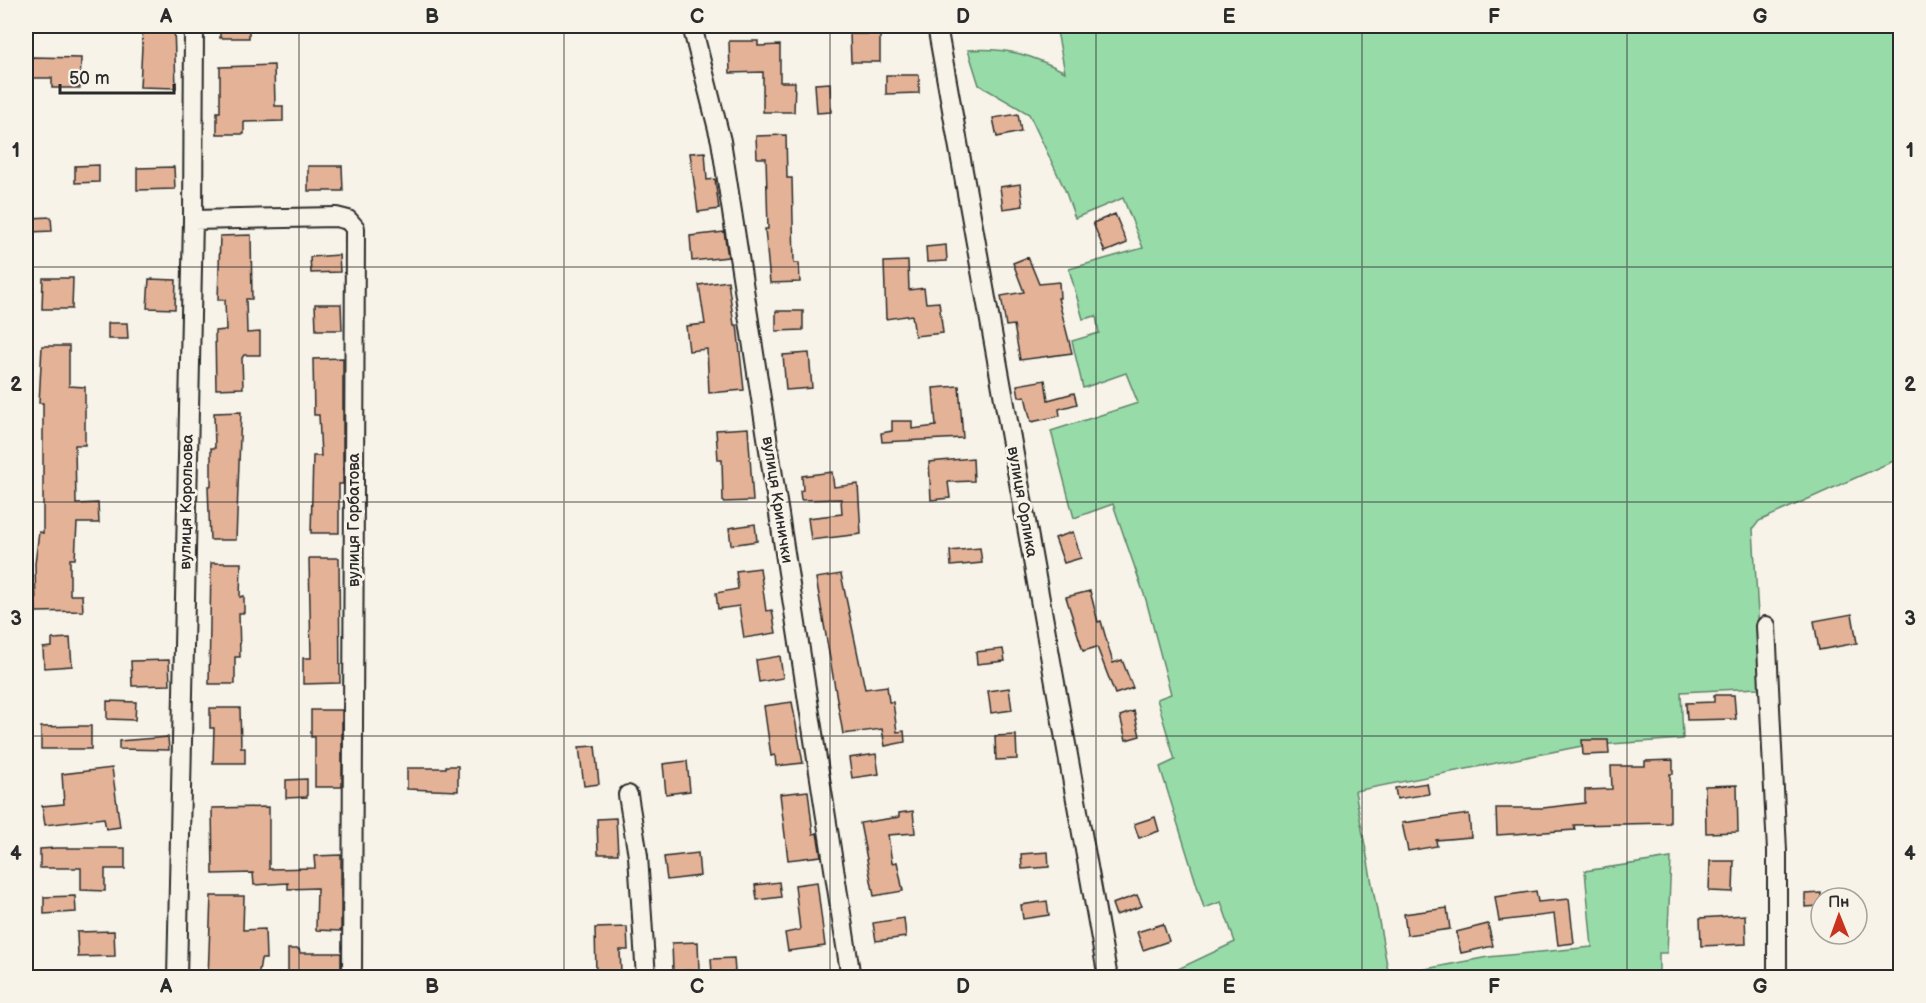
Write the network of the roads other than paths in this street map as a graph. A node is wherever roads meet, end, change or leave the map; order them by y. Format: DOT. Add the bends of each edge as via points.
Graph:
graph roads {
  1 [pos="194,26"];
  2 [pos="692,26"];
  3 [pos="937,26"];
  4 [pos="193,220"];
  5 [pos="1766,626"];
  6 [pos="628,795"];
  7 [pos="177,978"];
  8 [pos="352,978"];
  9 [pos="646,978"];
  10 [pos="851,978"];
  11 [pos="1108,978"];
  12 [pos="1777,978"];
  1 -- 4 [label="street, вулиця Корольова"];
  2 -- 10 [label="street, вулиця Кринички" via="721,141"];
  3 -- 11 [label="street, вулиця Орлика"];
  4 -- 7 [label="street, вулиця Корольова"];
  4 -- 8 [label="street, вулиця Горбатова" via="336,217 348,220 355,228"];
  5 -- 12 [label="street" via="1777,851"];
  6 -- 9 [label="street" via="638,856"];
}
